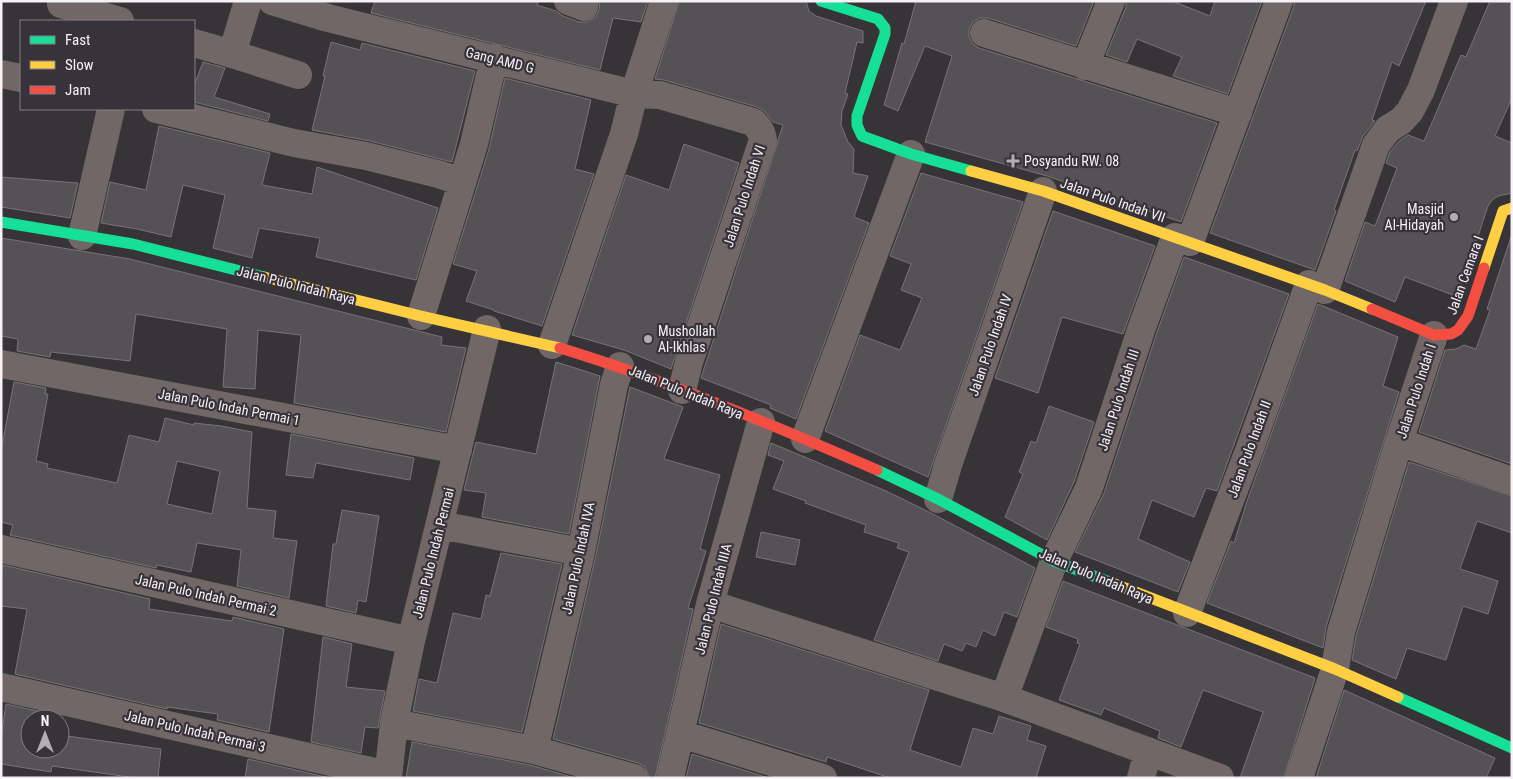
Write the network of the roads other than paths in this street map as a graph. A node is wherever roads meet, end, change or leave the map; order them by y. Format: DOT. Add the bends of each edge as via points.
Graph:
graph roads {
  1 [pos="248,1"];
  2 [pos="272,1"];
  3 [pos="568,1"];
  4 [pos="585,1"];
  5 [pos="664,1"];
  6 [pos="821,1"];
  7 [pos="1111,1"];
  8 [pos="1279,1"];
  9 [pos="1454,1"];
  10 [pos="61,4"];
  11 [pos="117,20"];
  12 [pos="984,33"];
  13 [pos="195,43"];
  14 [pos="232,54"];
  15 [pos="494,58"];
  16 [pos="1085,66"];
  17 [pos="1,74"];
  18 [pos="298,75"];
  19 [pos="20,78"];
  20 [pos="634,94"];
  21 [pos="111,110"];
  22 [pos="160,110"];
  23 [pos="1238,113"];
  24 [pos="911,154"];
  25 [pos="462,182"];
  26 [pos="1043,191"];
  27 [pos="1512,208"];
  28 [pos="1,222"];
  29 [pos="82,236"];
  30 [pos="1182,240"];
  31 [pos="1317,287"];
  32 [pos="421,316"];
  33 [pos="487,329"];
  34 [pos="1434,335"];
  35 [pos="552,344"];
  36 [pos="1,364"];
  37 [pos="620,366"];
  38 [pos="682,390"];
  39 [pos="761,422"];
  40 [pos="805,439"];
  41 [pos="1399,442"];
  42 [pos="458,450"];
  43 [pos="1512,481"];
  44 [pos="938,499"];
  45 [pos="440,525"];
  46 [pos="1,549"];
  47 [pos="581,552"];
  48 [pos="1054,561"];
  49 [pos="710,604"];
  50 [pos="1187,613"];
  51 [pos="411,641"];
  52 [pos="1334,669"];
  53 [pos="1,687"];
  54 [pos="1004,698"];
  55 [pos="394,723"];
  56 [pos="681,734"];
  57 [pos="1512,748"];
  58 [pos="534,750"];
  59 [pos="1148,750"];
  60 [pos="388,776"];
  61 [pos="634,778"];
  62 [pos="670,778"];
  63 [pos="823,778"];
  64 [pos="1141,778"];
  65 [pos="1220,778"];
  66 [pos="1299,778"];
  1 -- 14 [label="street"];
  2 -- 15 [label="street, Gang AMD G" via="328,18"];
  3 -- 4 [label="street" via="584,7"];
  5 -- 20 [label="street"];
  6 -- 24 [label="street" via="878,19 885,28 856,125 862,136"];
  7 -- 16 [label="street"];
  8 -- 23 [label="street, Jalan Pulo Indah III"];
  9 -- 31 [label="street, Jalan Pulo Indah II" via="1421,90 1410,111 1388,129 1376,146"];
  10 -- 11 [label="street"];
  12 -- 16 [label="street"];
  13 -- 14 [label="street"];
  14 -- 18 [label="street"];
  15 -- 20 [label="street, Gang AMD G"];
  15 -- 25 [label="street"];
  16 -- 23 [label="street"];
  17 -- 19 [label="street"];
  20 -- 35 [label="street" via="624,134"];
  20 -- 38 [label="street, Jalan Pulo Indah VI" via="660,95 754,122 763,140"];
  21 -- 29 [label="street"];
  22 -- 25 [label="street" via="294,143 366,156"];
  23 -- 30 [label="street, Jalan Pulo Indah III"];
  24 -- 26 [label="street, Jalan Pulo Indah VII"];
  24 -- 40 [label="street"];
  25 -- 32 [label="street"];
  26 -- 30 [label="street, Jalan Pulo Indah VII"];
  26 -- 44 [label="street, Jalan Pulo Indah IV"];
  27 -- 34 [label="street, Jalan Cemara I" via="1503,212 1462,327 1452,335"];
  28 -- 29 [label="street, Jalan Pulo Indah Raya"];
  29 -- 32 [label="street, Jalan Pulo Indah Raya" via="133,244"];
  30 -- 31 [label="street, Jalan Pulo Indah I"];
  30 -- 48 [label="street, Jalan Pulo Indah III" via="1141,330 1089,488"];
  31 -- 34 [label="street, Jalan Pulo Indah I"];
  31 -- 50 [label="street, Jalan Pulo Indah II" via="1250,448"];
  32 -- 33 [label="street, Jalan Pulo Indah Raya"];
  33 -- 35 [label="street, Jalan Pulo Indah Raya"];
  33 -- 42 [label="street, Jalan Pulo Indah Permai"];
  34 -- 41 [label="street, Jalan Pulo Indah I"];
  35 -- 37 [label="street, Jalan Pulo Indah Raya"];
  36 -- 42 [label="street, Jalan Pulo Indah Permai 1"];
  37 -- 38 [label="street, Jalan Pulo Indah Raya"];
  37 -- 47 [label="street, Jalan Pulo Indah IVA"];
  38 -- 39 [label="street, Jalan Pulo Indah Raya"];
  39 -- 40 [label="street, Jalan Pulo Indah Raya"];
  39 -- 49 [label="street, Jalan Pulo Indah IIIA"];
  40 -- 44 [label="street, Jalan Pulo Indah Raya"];
  41 -- 43 [label="street"];
  41 -- 52 [label="street, Jalan Pulo Indah I"];
  42 -- 45 [label="street, Jalan Pulo Indah Permai"];
  44 -- 48 [label="street, Jalan Pulo Indah Raya"];
  45 -- 47 [label="street"];
  45 -- 51 [label="street, Jalan Pulo Indah Permai"];
  46 -- 51 [label="street, Jalan Pulo Indah Permai 2"];
  47 -- 58 [label="street, Jalan Pulo Indah IVA"];
  48 -- 50 [label="street, Jalan Pulo Indah Raya"];
  48 -- 54 [label="street, Jalan Pulo Indah III"];
  49 -- 54 [label="street"];
  49 -- 56 [label="street, Jalan Pulo Indah IIIA"];
  50 -- 52 [label="street, Jalan Pulo Indah Raya"];
  51 -- 55 [label="street, Jalan Pulo Indah Permai"];
  52 -- 57 [label="street, Jalan Pulo Indah Raya"];
  52 -- 66 [label="street"];
  53 -- 60 [label="street, Jalan Pulo Indah Permai 3"];
  54 -- 59 [label="street"];
  55 -- 58 [label="street"];
  55 -- 60 [label="street, Jalan Pulo Indah Permai"];
  56 -- 62 [label="street, Jalan Pulo Indah IIIA"];
  56 -- 63 [label="street"];
  58 -- 61 [label="street"];
  59 -- 64 [label="street"];
  59 -- 65 [label="street"];
}
